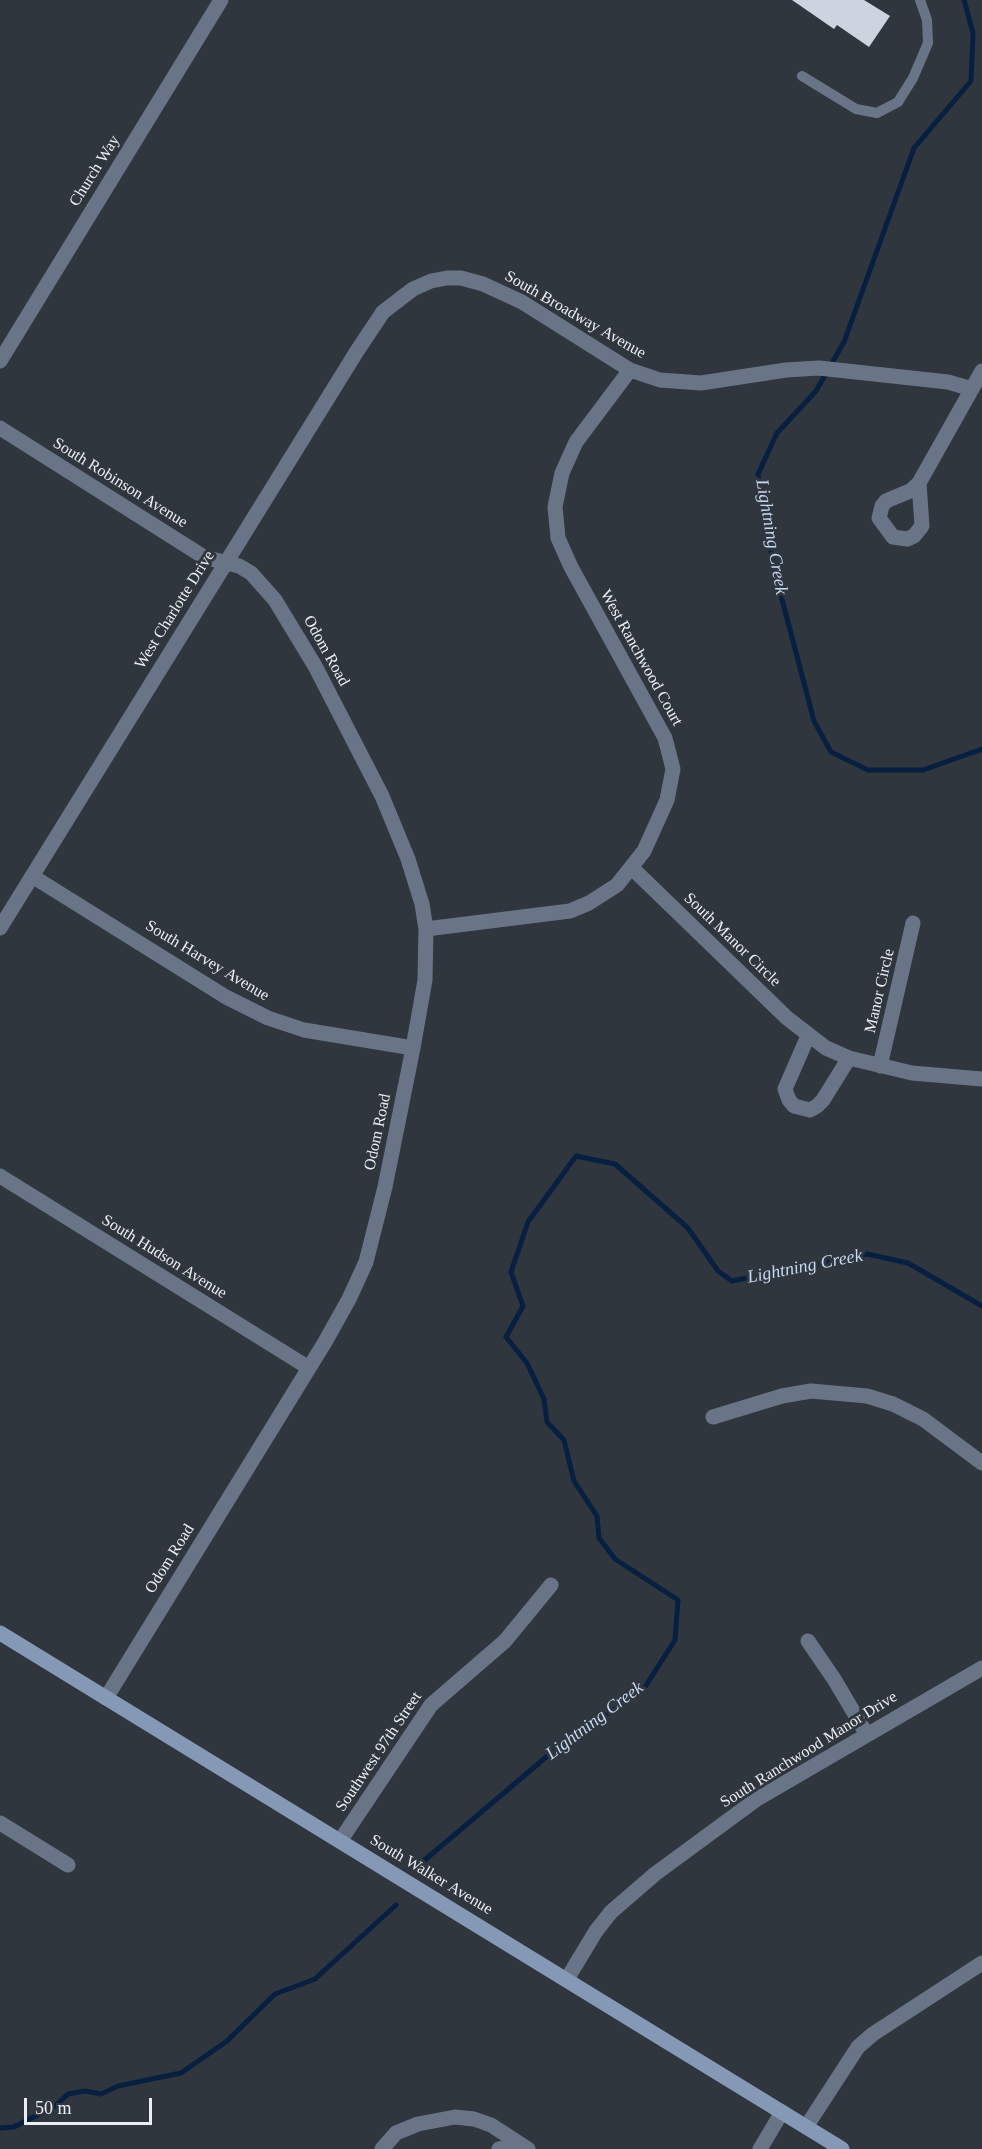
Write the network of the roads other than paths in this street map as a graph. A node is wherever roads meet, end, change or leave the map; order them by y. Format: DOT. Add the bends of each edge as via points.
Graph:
graph roads {
  1 [pos="222,0"];
  2 [pos="920,0"];
  3 [pos="802,76"];
  4 [pos="383,312"];
  5 [pos="0,361"];
  6 [pos="630,370"];
  7 [pos="982,371"];
  8 [pos="972,389"];
  9 [pos="0,428"];
  10 [pos="919,483"];
  11 [pos="224,564"];
  12 [pos="632,868"];
  13 [pos="32,876"];
  14 [pos="913,923"];
  15 [pos="0,928"];
  16 [pos="426,929"];
  17 [pos="808,1036"];
  18 [pos="413,1048"];
  19 [pos="849,1058"];
  20 [pos="880,1066"];
  21 [pos="982,1079"];
  22 [pos="0,1176"];
  23 [pos="309,1368"];
  24 [pos="713,1418"];
  25 [pos="982,1463"];
  26 [pos="551,1585"];
  27 [pos="0,1634"];
  28 [pos="808,1641"];
  29 [pos="982,1668"];
  30 [pos="106,1698"];
  31 [pos="866,1733"];
  32 [pos="0,1823"];
  33 [pos="340,1841"];
  34 [pos="68,1865"];
  35 [pos="982,1963"];
  36 [pos="567,1979"];
  37 [pos="782,2112"];
  38 [pos="806,2127"];
  39 [pos="525,2147"];
  40 [pos="382,2149"];
  41 [pos="500,2149"];
  42 [pos="760,2149"];
  43 [pos="842,2149"];
  1 -- 5 [label="street, Church Way"];
  2 -- 3 [label="lane" via="927,20 928,43 898,102 877,113 856,109"];
  4 -- 6 [label="street, South Broadway Avenue" via="413,289 431,281 461,278 522,302"];
  4 -- 11 [label="street, West Charlotte Drive"];
  6 -- 8 [label="street, South Broadway Avenue" via="660,380 701,383 786,370 848,370 948,382"];
  6 -- 12 [label="street, West Ranchwood Court" via="576,442 562,473 555,507 558,538 571,567 656,719 671,754 673,769 667,800 654,833"];
  7 -- 8 [label="street"];
  8 -- 10 [label="street"];
  9 -- 11 [label="street, South Robinson Avenue" via="204,557"];
  11 -- 13 [label="street, West Charlotte Drive"];
  11 -- 16 [label="street, Odom Road" via="239,566 263,586 315,666 382,796 408,859"];
  12 -- 16 [label="street, West Ranchwood Court" via="603,895 570,911"];
  12 -- 17 [label="street, South Manor Circle"];
  13 -- 15 [label="street, West Charlotte Drive"];
  13 -- 18 [label="street, South Harvey Avenue" via="226,997 268,1018 304,1030"];
  14 -- 20 [label="street, Manor Circle"];
  16 -- 18 [label="street, Odom Road" via="425,980"];
  17 -- 19 [label="street, South Manor Circle"];
  17 -- 19 [label="street" via="785,1089 794,1106 810,1110 817,1106"];
  18 -- 23 [label="street, Odom Road" via="368,1255 349,1299"];
  19 -- 20 [label="street, South Manor Circle"];
  20 -- 21 [label="street, South Manor Circle"];
  22 -- 23 [label="street, South Hudson Avenue"];
  23 -- 30 [label="street, Odom Road"];
  24 -- 25 [label="street" via="811,1391 867,1396 922,1419"];
  26 -- 33 [label="street, Southwest 97th Street" via="505,1641 431,1705"];
  27 -- 30 [label="main road, South Walker Avenue"];
  28 -- 31 [label="street"];
  29 -- 31 [label="street, South Ranchwood Manor Drive"];
  30 -- 33 [label="main road, South Walker Avenue"];
  31 -- 36 [label="street, South Ranchwood Manor Drive" via="758,1799 629,1895 596,1931"];
  32 -- 34 [label="street"];
  33 -- 36 [label="main road, South Walker Avenue"];
  35 -- 38 [label="street" via="858,2047"];
  36 -- 37 [label="main road, South Walker Avenue"];
  37 -- 38 [label="main road, South Walker Avenue"];
  37 -- 42 [label="street"];
  38 -- 43 [label="main road, South Walker Avenue"];
  39 -- 40 [label="street" via="491,2125 455,2117 396,2133"];
  39 -- 41 [label="street"];
}
